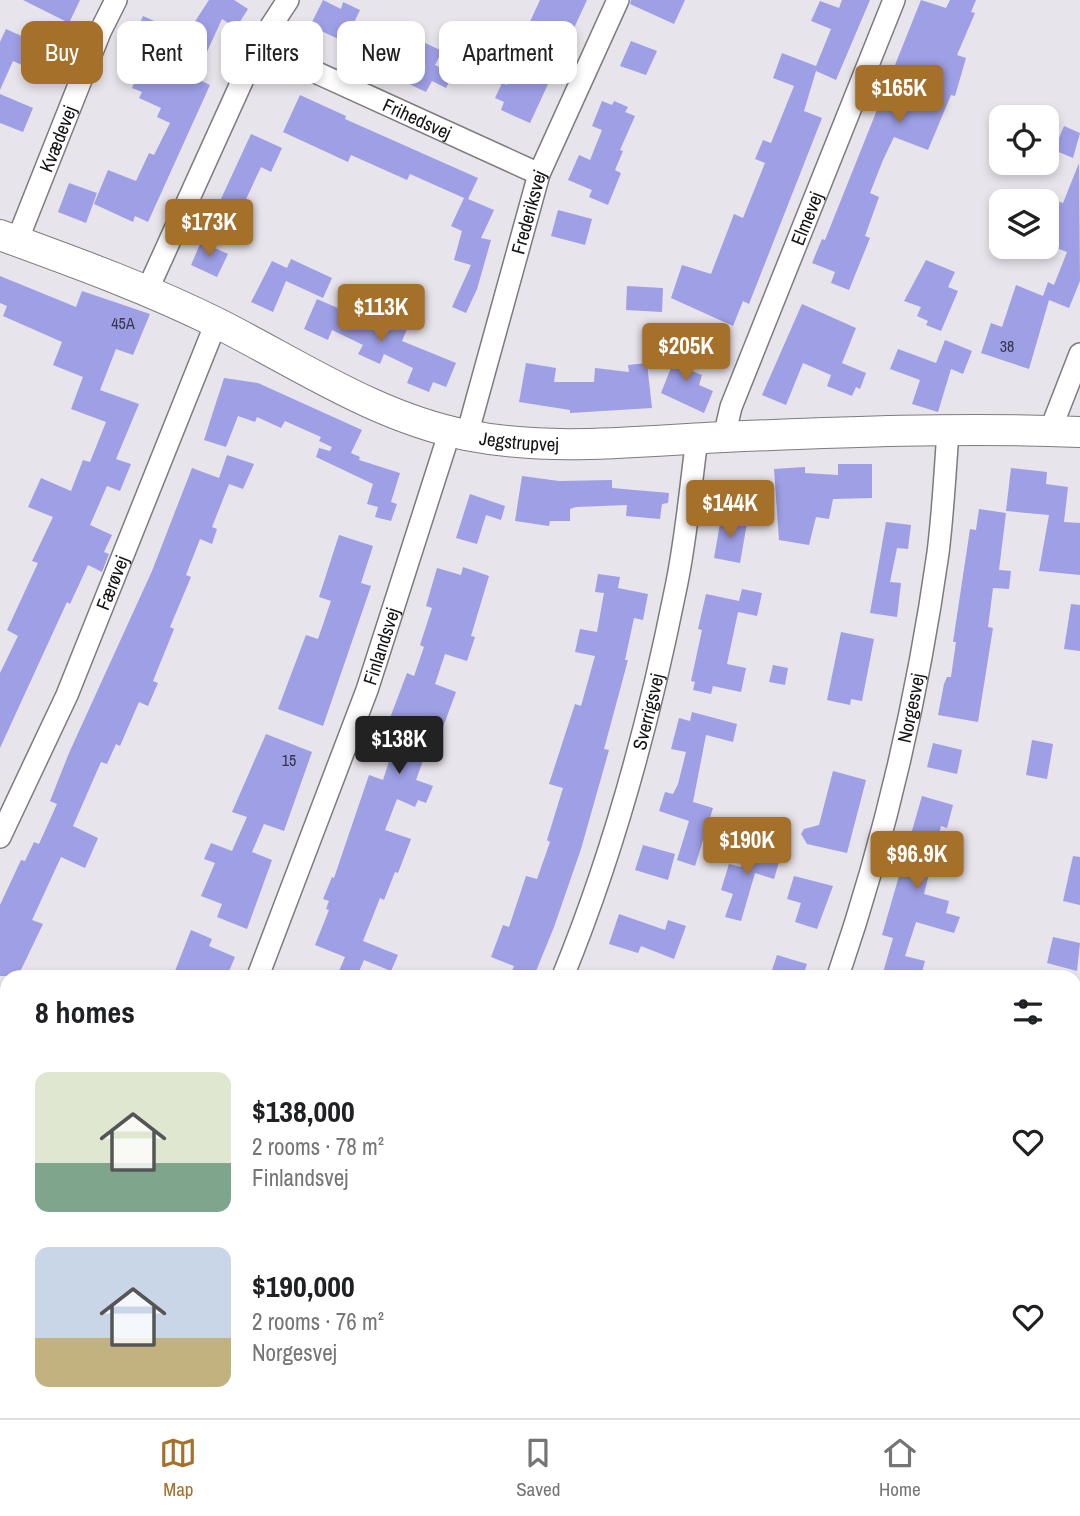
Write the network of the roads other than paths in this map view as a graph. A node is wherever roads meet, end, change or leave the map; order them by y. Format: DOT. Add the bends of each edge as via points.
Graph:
graph roads {
  1 [pos="116,0"];
  2 [pos="288,0"];
  3 [pos="618,0"];
  4 [pos="894,0"];
  5 [pos="274,21"];
  6 [pos="323,76"];
  7 [pos="241,84"];
  8 [pos="539,174"];
  9 [pos="8,238"];
  10 [pos="147,291"];
  11 [pos="216,323"];
  12 [pos="1080,354"];
  13 [pos="1049,431"];
  14 [pos="948,432"];
  15 [pos="1080,432"];
  16 [pos="458,433"];
  17 [pos="710,438"];
  18 [pos="0,837"];
  19 [pos="260,970"];
  20 [pos="565,970"];
  21 [pos="840,970"];
  1 -- 9 [label="street, Kvædevej"];
  2 -- 5 [label="street"];
  3 -- 8 [label="street, Frederiksvej"];
  4 -- 17 [label="street, Elmevej" via="731,407"];
  6 -- 8 [label="street, Frihedsvej"];
  7 -- 10 [label="street"];
  8 -- 16 [label="street, Frederiksvej"];
  9 -- 10 [label="street, Jegstrupvej"];
  10 -- 11 [label="street, Jegstrupvej"];
  11 -- 16 [label="street, Jegstrupvej" via="403,418"];
  11 -- 18 [label="street, Færøvej" via="67,695"];
  12 -- 13 [label="street"];
  13 -- 14 [label="street, Jegstrupvej"];
  13 -- 15 [label="street, Jegstrupvej"];
  14 -- 17 [label="street, Jegstrupvej"];
  14 -- 21 [label="street, Norgesvej" via="938,552 913,692 878,841"];
  16 -- 17 [label="street, Jegstrupvej" via="531,445 576,446"];
  16 -- 19 [label="street, Finlandsvej"];
  17 -- 20 [label="street, Sverrigsvej" via="639,748"];
}
